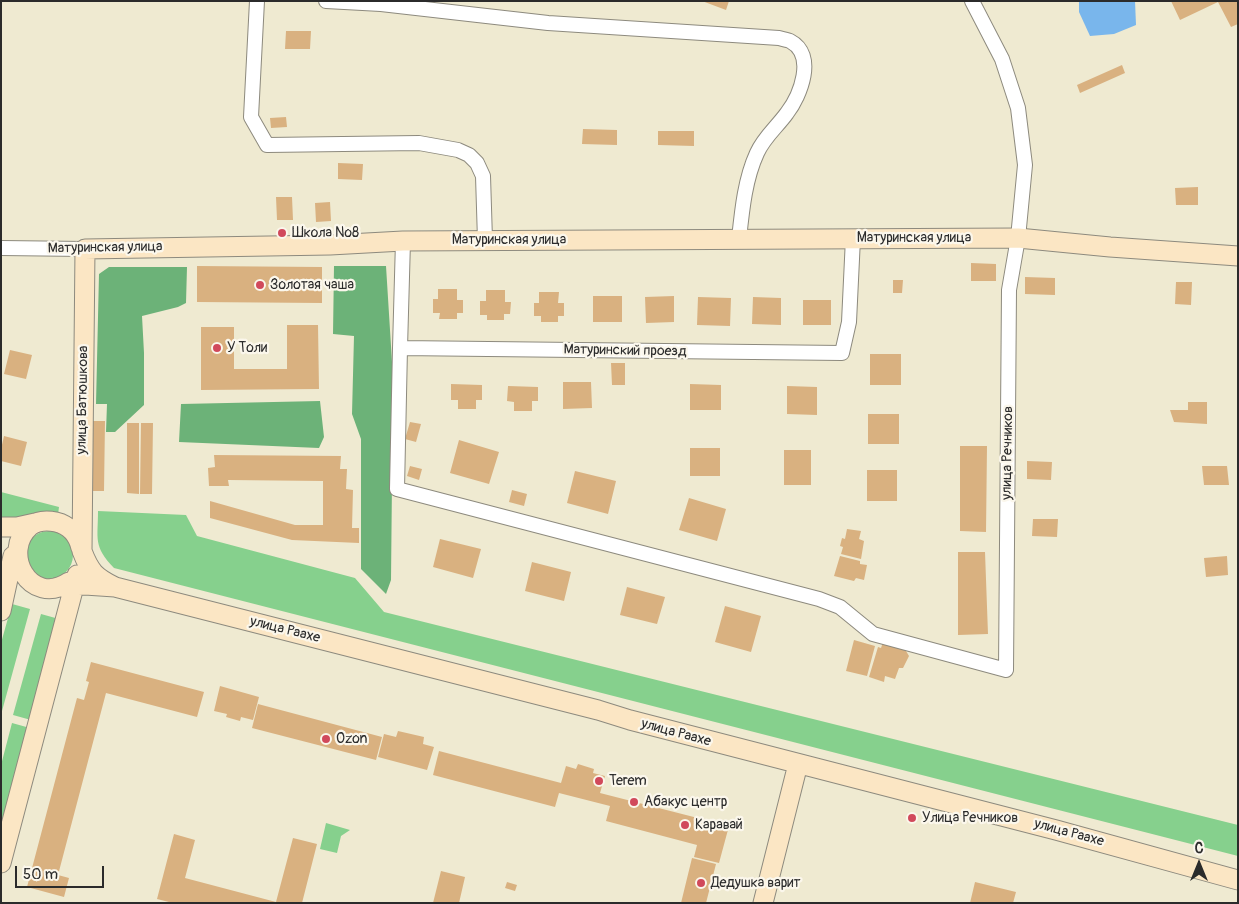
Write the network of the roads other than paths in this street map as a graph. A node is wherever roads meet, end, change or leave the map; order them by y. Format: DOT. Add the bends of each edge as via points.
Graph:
graph roads {
  1 [pos="257,1"];
  2 [pos="326,1"];
  3 [pos="972,1"];
  4 [pos="853,238"];
  5 [pos="1018,238"];
  6 [pos="739,239"];
  7 [pos="485,240"];
  8 [pos="403,241"];
  9 [pos="1,248"];
  10 [pos="85,248"];
  11 [pos="1238,256"];
  12 [pos="400,348"];
  13 [pos="81,504"];
  14 [pos="44,522"];
  15 [pos="1,527"];
  16 [pos="15,550"];
  17 [pos="82,551"];
  18 [pos="6,566"];
  19 [pos="26,580"];
  20 [pos="71,581"];
  21 [pos="115,587"];
  22 [pos="1,611"];
  23 [pos="798,764"];
  24 [pos="1,863"];
  25 [pos="1238,880"];
  26 [pos="763,903"];
  1 -- 7 [label="street" via="251,117 266,146 419,144 458,150 477,163 483,176"];
  2 -- 6 [label="street" via="548,23 779,38 792,42 801,52 803,80 798,96 757,154 744,198"];
  3 -- 5 [label="street" via="1002,59 1018,108 1025,165"];
  4 -- 5 [label="street, Матуринская улица"];
  4 -- 6 [label="street, Матуринская улица"];
  4 -- 12 [label="street, Матуринский проезд" via="849,322 842,353"];
  5 -- 11 [label="street, Матуринская улица"];
  5 -- 12 [label="street, улица Речников" via="1009,290 1006,670 873,634 840,606 819,599 397,489"];
  6 -- 7 [label="street, Матуринская улица"];
  7 -- 8 [label="street, Матуринская улица"];
  8 -- 10 [label="street, Матуринская улица"];
  8 -- 12 [label="street"];
  9 -- 10 [label="street, Матуринская улица"];
  10 -- 13 [label="street, улица Батюшкова"];
  13 -- 14 [label="street" via="68,518"];
  13 -- 17 [label="street, улица Батюшкова"];
  14 -- 15 [label="street"];
  14 -- 16 [label="street" via="22,532"];
  14 -- 17 [label="street" via="62,524 72,530"];
  16 -- 18 [label="street"];
  16 -- 19 [label="street" via="15,563"];
  17 -- 20 [label="street"];
  17 -- 21 [label="street" via="92,573"];
  18 -- 19 [label="street"];
  18 -- 22 [label="street"];
  19 -- 20 [label="street" via="45,588"];
  20 -- 21 [label="street"];
  20 -- 24 [label="street"];
  21 -- 23 [label="street, улица Раахе"];
  23 -- 25 [label="street, улица Раахе"];
  23 -- 26 [label="street"];
}
